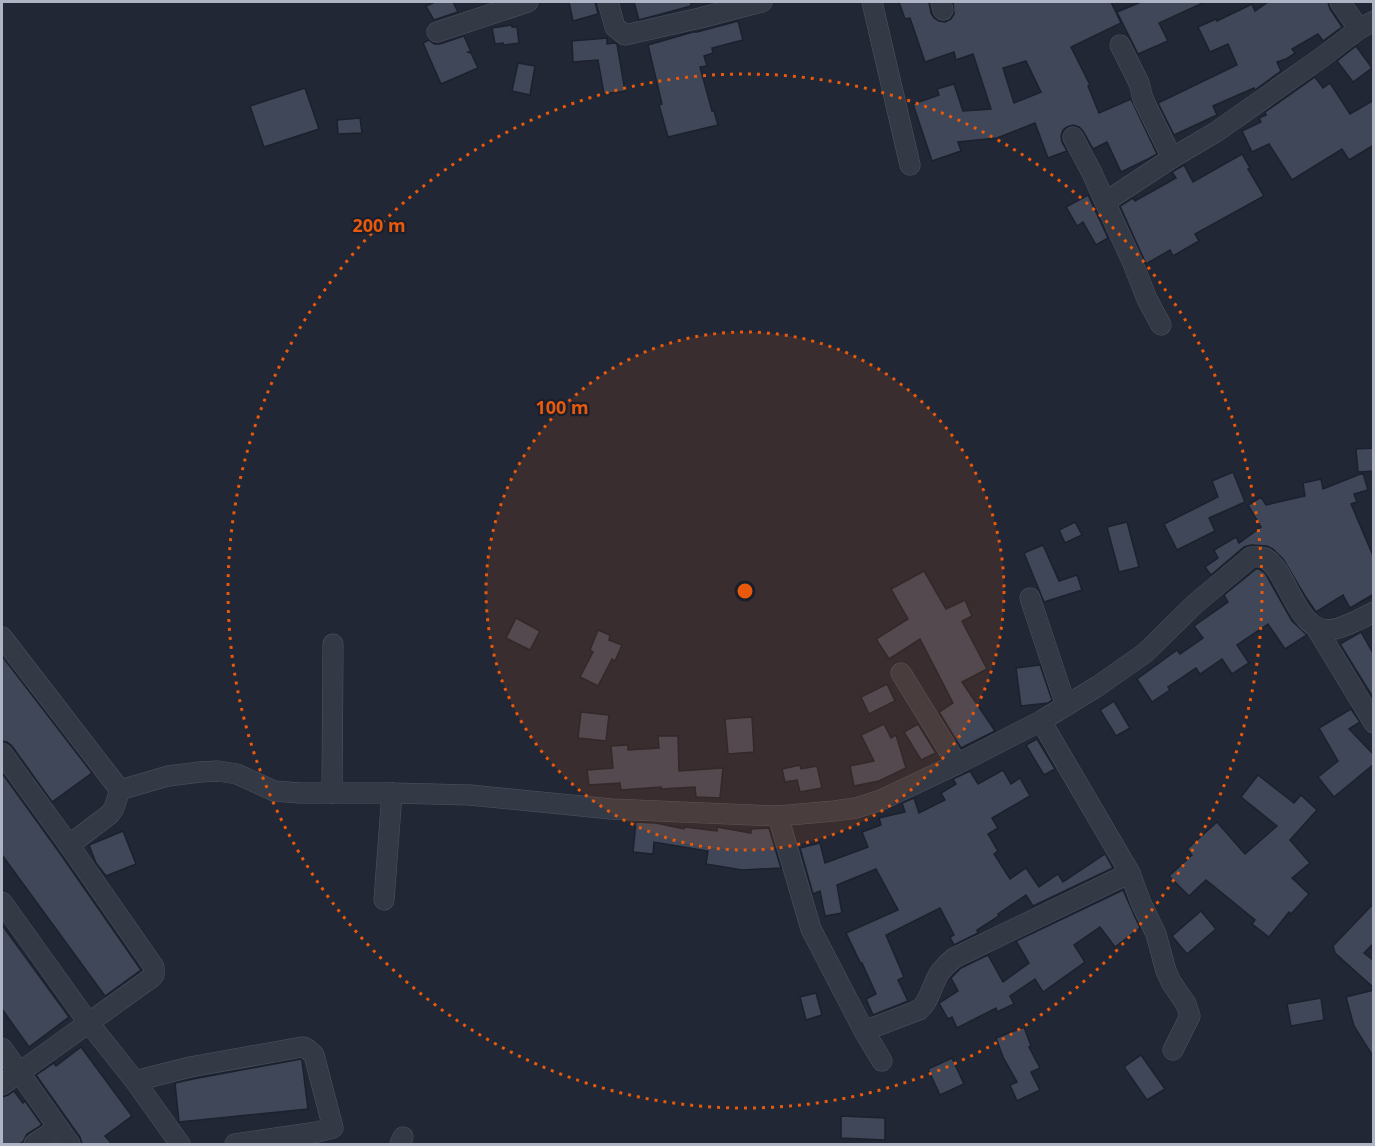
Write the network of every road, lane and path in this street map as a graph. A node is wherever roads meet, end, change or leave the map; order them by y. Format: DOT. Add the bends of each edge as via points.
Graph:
graph roads {
  1 [pos="528,2"];
  2 [pos="608,2"];
  3 [pos="762,2"];
  4 [pos="872,2"];
  5 [pos="1340,2"];
  6 [pos="473,10"];
  7 [pos="1366,25"];
  8 [pos="437,32"];
  9 [pos="1120,45"];
  10 [pos="1074,137"];
  11 [pos="1172,158"];
  12 [pos="910,165"];
  13 [pos="1105,202"];
  14 [pos="1161,325"];
  15 [pos="1030,598"];
  16 [pos="1374,612"];
  17 [pos="1317,629"];
  18 [pos="2,637"];
  19 [pos="333,644"];
  20 [pos="901,673"];
  21 [pos="1066,706"];
  22 [pos="1041,721"];
  23 [pos="1374,723"];
  24 [pos="2,753"];
  25 [pos="957,764"];
  26 [pos="120,789"];
  27 [pos="332,793"];
  28 [pos="392,793"];
  29 [pos="778,816"];
  30 [pos="69,845"];
  31 [pos="1130,873"];
  32 [pos="384,900"];
  33 [pos="2,902"];
  34 [pos="88,1022"];
  35 [pos="864,1030"];
  36 [pos="2,1048"];
  37 [pos="1173,1050"];
  38 [pos="882,1061"];
  39 [pos="19,1072"];
  40 [pos="135,1081"];
  41 [pos="2,1085"];
  42 [pos="58,1128"];
  43 [pos="334,1136"];
  44 [pos="34,1144"];
  45 [pos="70,1144"];
  46 [pos="180,1144"];
  47 [pos="235,1144"];
  1 -- 6 [label="street"];
  2 -- 3 [label="street" via="615,27 625,34"];
  4 -- 12 [label="street"];
  5 -- 7 [label="street"];
  6 -- 8 [label="street"];
  7 -- 11 [label="street" via="1216,132"];
  9 -- 11 [label="street"];
  10 -- 13 [label="street"];
  11 -- 13 [label="street"];
  13 -- 14 [label="street"];
  15 -- 21 [label="street"];
  16 -- 17 [label="street" via="1334,630"];
  17 -- 21 [label="street" via="1273,564 1259,556 1251,557 1145,653"];
  17 -- 23 [label="street"];
  18 -- 26 [label="street"];
  19 -- 27 [label="street"];
  20 -- 25 [label="street"];
  21 -- 22 [label="street"];
  22 -- 25 [label="street"];
  22 -- 31 [label="street"];
  24 -- 30 [label="street"];
  25 -- 29 [label="street" via="856,808"];
  26 -- 27 [label="street" via="168,776 218,771 237,774 274,791"];
  26 -- 30 [label="street" via="110,814"];
  27 -- 28 [label="street"];
  28 -- 29 [label="street"];
  28 -- 32 [label="street"];
  29 -- 35 [label="street" via="811,929"];
  30 -- 34 [label="street" via="154,967 151,978"];
  31 -- 35 [label="street" via="954,957 941,970 919,1010"];
  31 -- 37 [label="street" via="1156,934 1166,971 1189,1010 1190,1016"];
  33 -- 34 [label="street"];
  34 -- 39 [label="street"];
  34 -- 40 [label="street"];
  35 -- 38 [label="street"];
  36 -- 39 [label="street"];
  39 -- 41 [label="street"];
  39 -- 42 [label="street"];
  40 -- 43 [label="street" via="190,1067 306,1048 314,1055"];
  40 -- 46 [label="street"];
  42 -- 44 [label="street"];
  42 -- 45 [label="street"];
  43 -- 47 [label="street" via="317,1132"];
}
